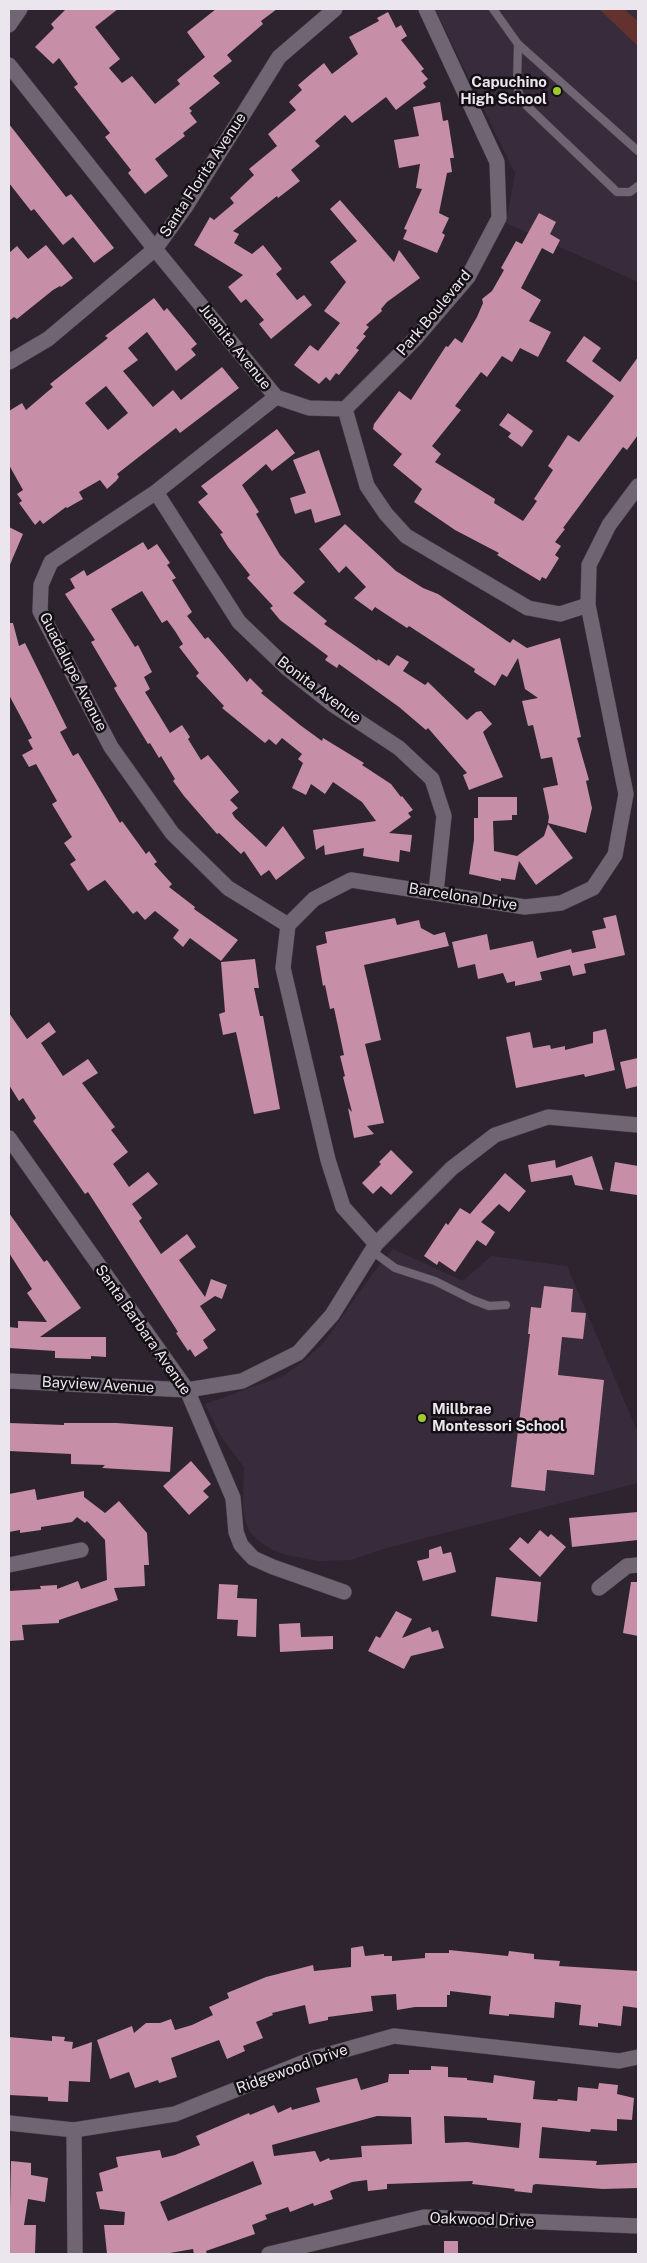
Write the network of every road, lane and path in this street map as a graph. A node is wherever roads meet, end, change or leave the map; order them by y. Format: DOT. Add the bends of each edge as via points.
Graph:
graph roads {
  1 [pos="20,9"];
  2 [pos="334,9"];
  3 [pos="426,9"];
  4 [pos="493,9"];
  5 [pos="9,25"];
  6 [pos="518,44"];
  7 [pos="9,65"];
  8 [pos="638,151"];
  9 [pos="638,186"];
  10 [pos="155,250"];
  11 [pos="9,362"];
  12 [pos="276,397"];
  13 [pos="345,409"];
  14 [pos="638,486"];
  15 [pos="156,492"];
  16 [pos="588,605"];
  17 [pos="632,795"];
  18 [pos="436,892"];
  19 [pos="288,926"];
  20 [pos="638,1125"];
  21 [pos="9,1138"];
  22 [pos="374,1248"];
  23 [pos="506,1304"];
  24 [pos="9,1381"];
  25 [pos="187,1390"];
  26 [pos="80,1550"];
  27 [pos="9,1565"];
  28 [pos="638,1565"];
  29 [pos="599,1588"];
  30 [pos="344,1592"];
  31 [pos="638,2057"];
  32 [pos="9,2123"];
  33 [pos="74,2130"];
  34 [pos="638,2226"];
  35 [pos="75,2254"];
  36 [pos="269,2254"];
  1 -- 5 [label="street"];
  2 -- 10 [label="street, Santa Florita Avenue" via="279,57"];
  3 -- 13 [label="street, Park Boulevard" via="497,162 499,218 468,277 415,339"];
  4 -- 6 [label="lane"];
  6 -- 8 [label="lane"];
  6 -- 9 [label="lane" via="517,85 527,106 617,192 630,192"];
  7 -- 10 [label="street, Juanita Avenue"];
  10 -- 11 [label="street, Santa Florita Avenue" via="48,339"];
  10 -- 12 [label="street, Juanita Avenue"];
  12 -- 13 [label="street, Juanita Avenue" via="309,408"];
  12 -- 15 [label="street, Guadalupe Avenue"];
  13 -- 16 [label="street" via="367,486 406,536 528,608 560,614"];
  14 -- 16 [label="street, Barcelona Drive" via="609,525 589,565"];
  15 -- 18 [label="street, Bonita Avenue" via="239,622 288,669 332,704 399,748 432,779 444,816"];
  15 -- 19 [label="street, Guadalupe Avenue" via="51,562 40,585 40,611 111,747 172,833 228,888"];
  16 -- 17 [label="street, Barcelona Drive"];
  17 -- 18 [label="street, Barcelona Drive" via="615,855 593,888 561,903 525,907"];
  18 -- 19 [label="street, Barcelona Drive" via="351,880 314,899"];
  19 -- 22 [label="street" via="283,968 328,1160 343,1208"];
  20 -- 22 [label="street, Bayview Avenue" via="548,1117 494,1135 452,1168"];
  21 -- 25 [label="street, Santa Barbara Avenue"];
  22 -- 23 [label="lane" via="395,1268 434,1281 489,1306"];
  22 -- 25 [label="street, Bayview Avenue" via="332,1315 298,1353 242,1380"];
  24 -- 25 [label="street, Bayview Avenue"];
  25 -- 30 [label="street, Santa Barbara Avenue" via="233,1498 236,1532 241,1545 254,1558"];
  26 -- 27 [label="street"];
  28 -- 29 [label="street" via="627,1566"];
  31 -- 33 [label="street, Ridgewood Drive" via="620,2061 394,2036 312,2059 175,2114"];
  32 -- 33 [label="street, Ridgewood Drive"];
  33 -- 35 [label="street"];
  34 -- 36 [label="street, Oakwood Drive" via="424,2217"];
}
